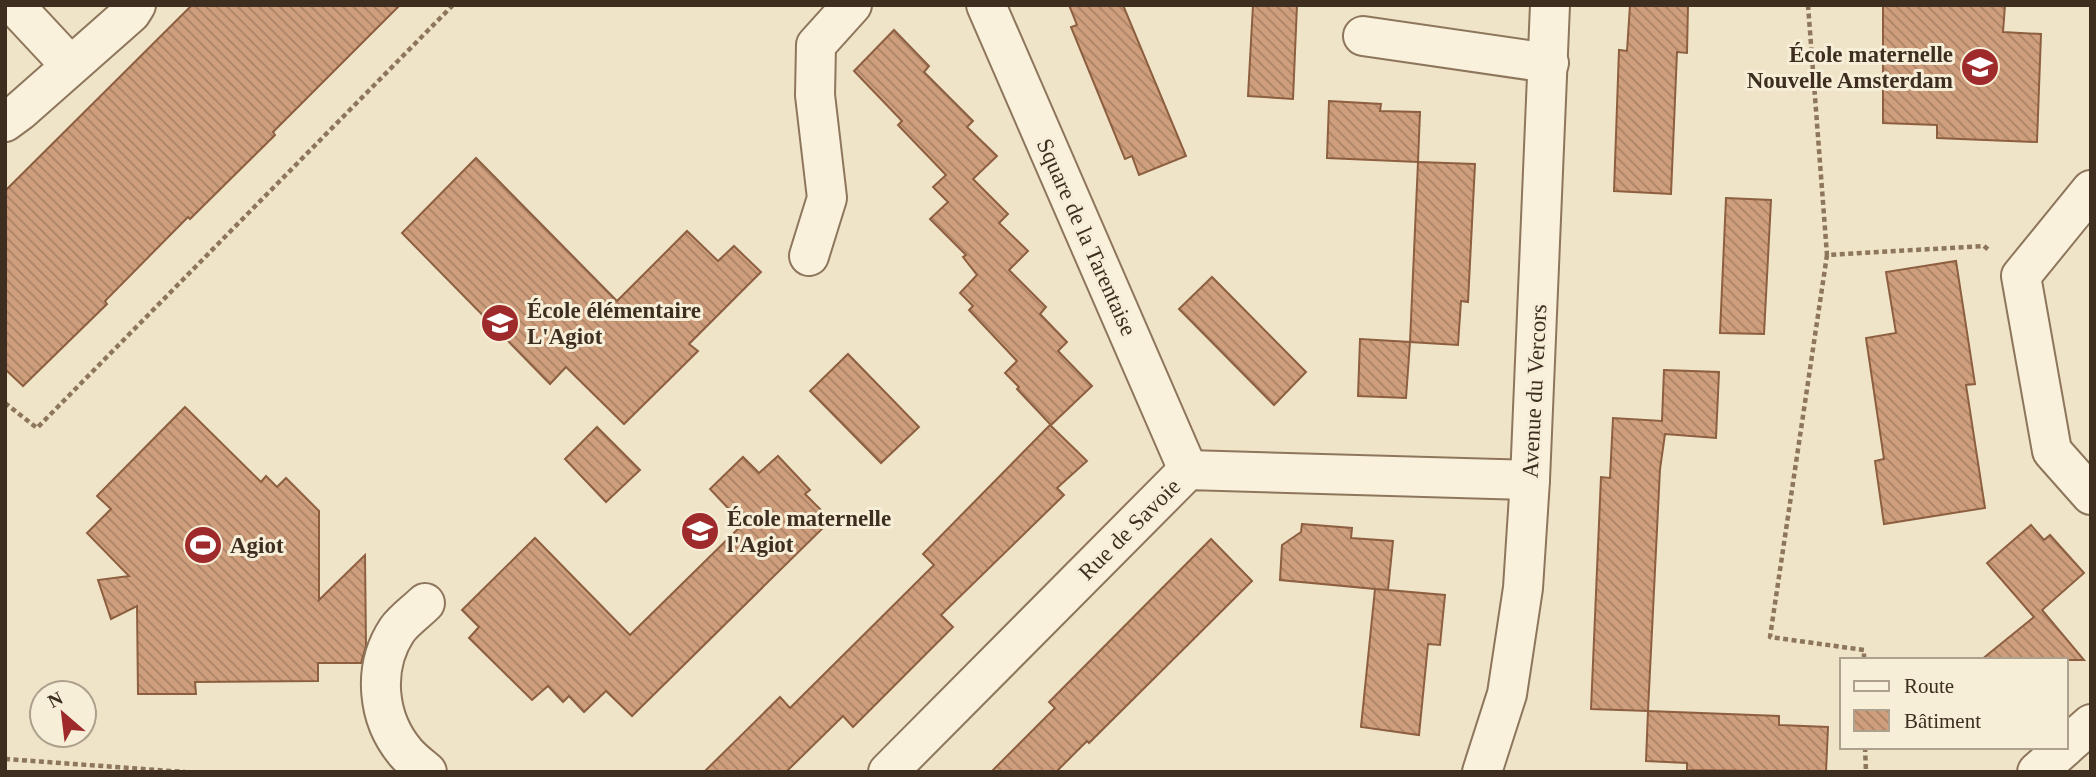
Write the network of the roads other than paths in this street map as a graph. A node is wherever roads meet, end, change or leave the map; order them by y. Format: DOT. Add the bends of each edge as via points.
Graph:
graph roads {
  1 [pos="14,5"];
  2 [pos="136,5"];
  3 [pos="852,5"];
  4 [pos="986,5"];
  5 [pos="1550,5"];
  6 [pos="1363,36"];
  7 [pos="1549,63"];
  8 [pos="70,65"];
  9 [pos="5,122"];
  10 [pos="2091,190"];
  11 [pos="809,256"];
  12 [pos="1188,470"];
  13 [pos="1530,480"];
  14 [pos="2091,495"];
  15 [pos="425,603"];
  16 [pos="2091,724"];
  17 [pos="2068,743"];
  18 [pos="2062,749"];
  19 [pos="427,772"];
  20 [pos="888,772"];
  21 [pos="1482,772"];
  22 [pos="2036,772"];
  1 -- 8 [label="street"];
  2 -- 8 [label="street"];
  3 -- 11 [label="street" via="816,45 815,95 827,198"];
  4 -- 12 [label="street, Square de la Tarentaise"];
  5 -- 7 [label="street, Avenue du Vercors"];
  6 -- 7 [label="street"];
  7 -- 13 [label="street, Avenue du Vercors"];
  8 -- 9 [label="street"];
  10 -- 14 [label="street" via="2021,276 2052,451"];
  12 -- 13 [label="street, Rue de Savoie"];
  12 -- 20 [label="street, Rue de Savoie"];
  13 -- 21 [label="street, Avenue du Vercors" via="1523,588 1507,694"];
  15 -- 19 [label="street" via="398,629 383,662 381,695 387,723 406,752"];
  16 -- 17 [label="street"];
  18 -- 22 [label="street"];
}
